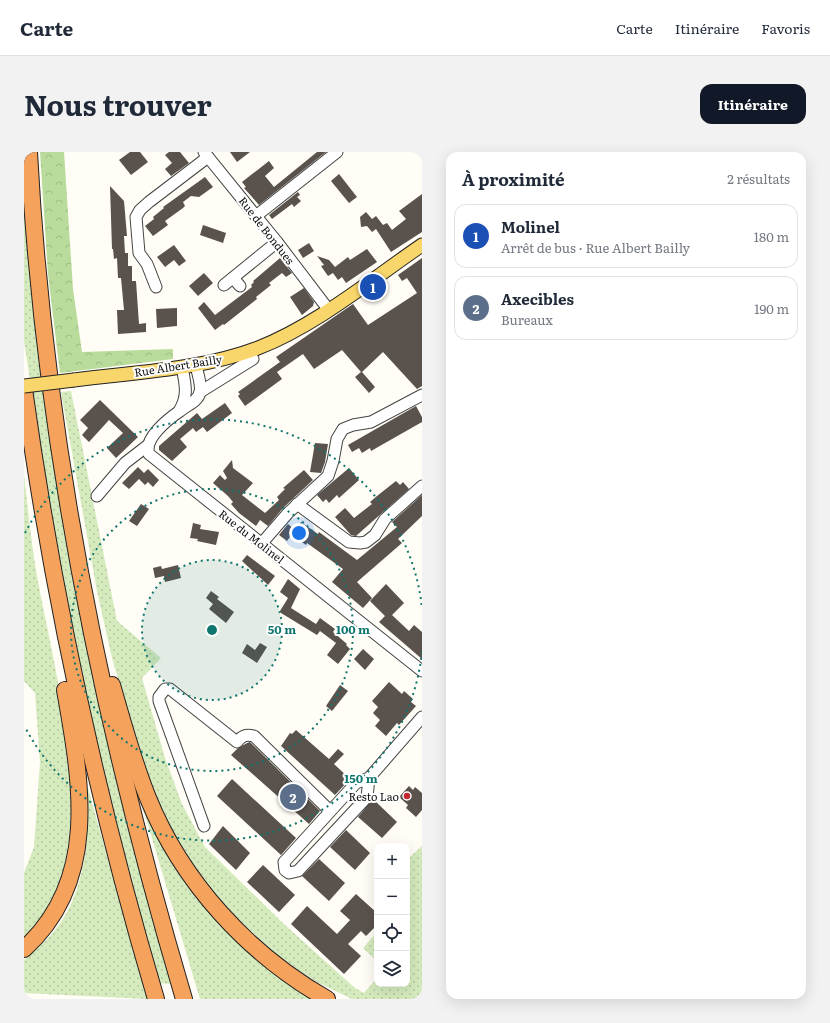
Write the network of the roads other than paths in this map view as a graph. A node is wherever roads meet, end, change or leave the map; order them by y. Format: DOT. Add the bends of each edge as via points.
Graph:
graph roads {
  1 [pos="29,152"];
  2 [pos="337,152"];
  3 [pos="206,155"];
  4 [pos="256,216"];
  5 [pos="277,242"];
  6 [pos="422,245"];
  7 [pos="232,283"];
  8 [pos="156,287"];
  9 [pos="328,310"];
  10 [pos="253,359"];
  11 [pos="196,364"];
  12 [pos="182,367"];
  13 [pos="24,387"];
  14 [pos="200,392"];
  15 [pos="422,394"];
  16 [pos="179,411"];
  17 [pos="29,428"];
  18 [pos="147,446"];
  19 [pos="422,486"];
  20 [pos="98,496"];
  21 [pos="297,504"];
  22 [pos="262,543"];
  23 [pos="84,600"];
  24 [pos="422,671"];
  25 [pos="422,717"];
  26 [pos="369,778"];
  27 [pos="330,811"];
  28 [pos="204,826"];
  29 [pos="24,949"];
  30 [pos="182,992"];
  31 [pos="156,999"];
  32 [pos="326,999"];
  1 -- 23 [label="highway" via="48,366"];
  2 -- 4 [label="street"];
  3 -- 4 [label="street, Rue de Bondues"];
  3 -- 8 [label="street" via="149,202 136,217 139,253 147,264"];
  4 -- 5 [label="street, Rue de Bondues"];
  5 -- 7 [label="street"];
  5 -- 9 [label="street, Rue de Bondues"];
  6 -- 9 [label="main road, Rue Albert Bailly"];
  9 -- 11 [label="main road, Rue Albert Bailly" via="262,346 224,359"];
  10 -- 14 [label="street"];
  11 -- 12 [label="main road, Rue Albert Bailly"];
  11 -- 14 [label="street"];
  12 -- 13 [label="main road, Rue Albert Bailly, bridge"];
  12 -- 16 [label="street" via="187,392 185,402"];
  13 -- 17 [label="highway"];
  14 -- 16 [label="street" via="193,402"];
  15 -- 21 [label="street" via="371,422 343,429 336,438 328,476"];
  16 -- 18 [label="street" via="153,435"];
  17 -- 29 [label="highway" via="38,529 76,754 80,816 77,850 68,885 46,925"];
  17 -- 31 [label="highway" via="49,553 80,708 112,839"];
  18 -- 20 [label="street" via="125,463"];
  18 -- 22 [label="street, Rue du Molinel" via="152,457"];
  19 -- 21 [label="street" via="385,519 375,535 360,543 349,542"];
  21 -- 22 [label="street"];
  22 -- 24 [label="street, Rue du Molinel"];
  23 -- 30 [label="highway" via="122,774"];
  23 -- 32 [label="highway" via="98,635 140,777 160,824 181,860 213,904 240,934 281,970"];
  25 -- 26 [label="street"];
  26 -- 27 [label="street" via="356,783"];
  26 -- 27 [label="street" via="367,797 298,871 289,873 285,870 284,862"];
  27 -- 28 [label="street" via="254,736 242,736 237,742 170,689 165,689 159,701"];
}
